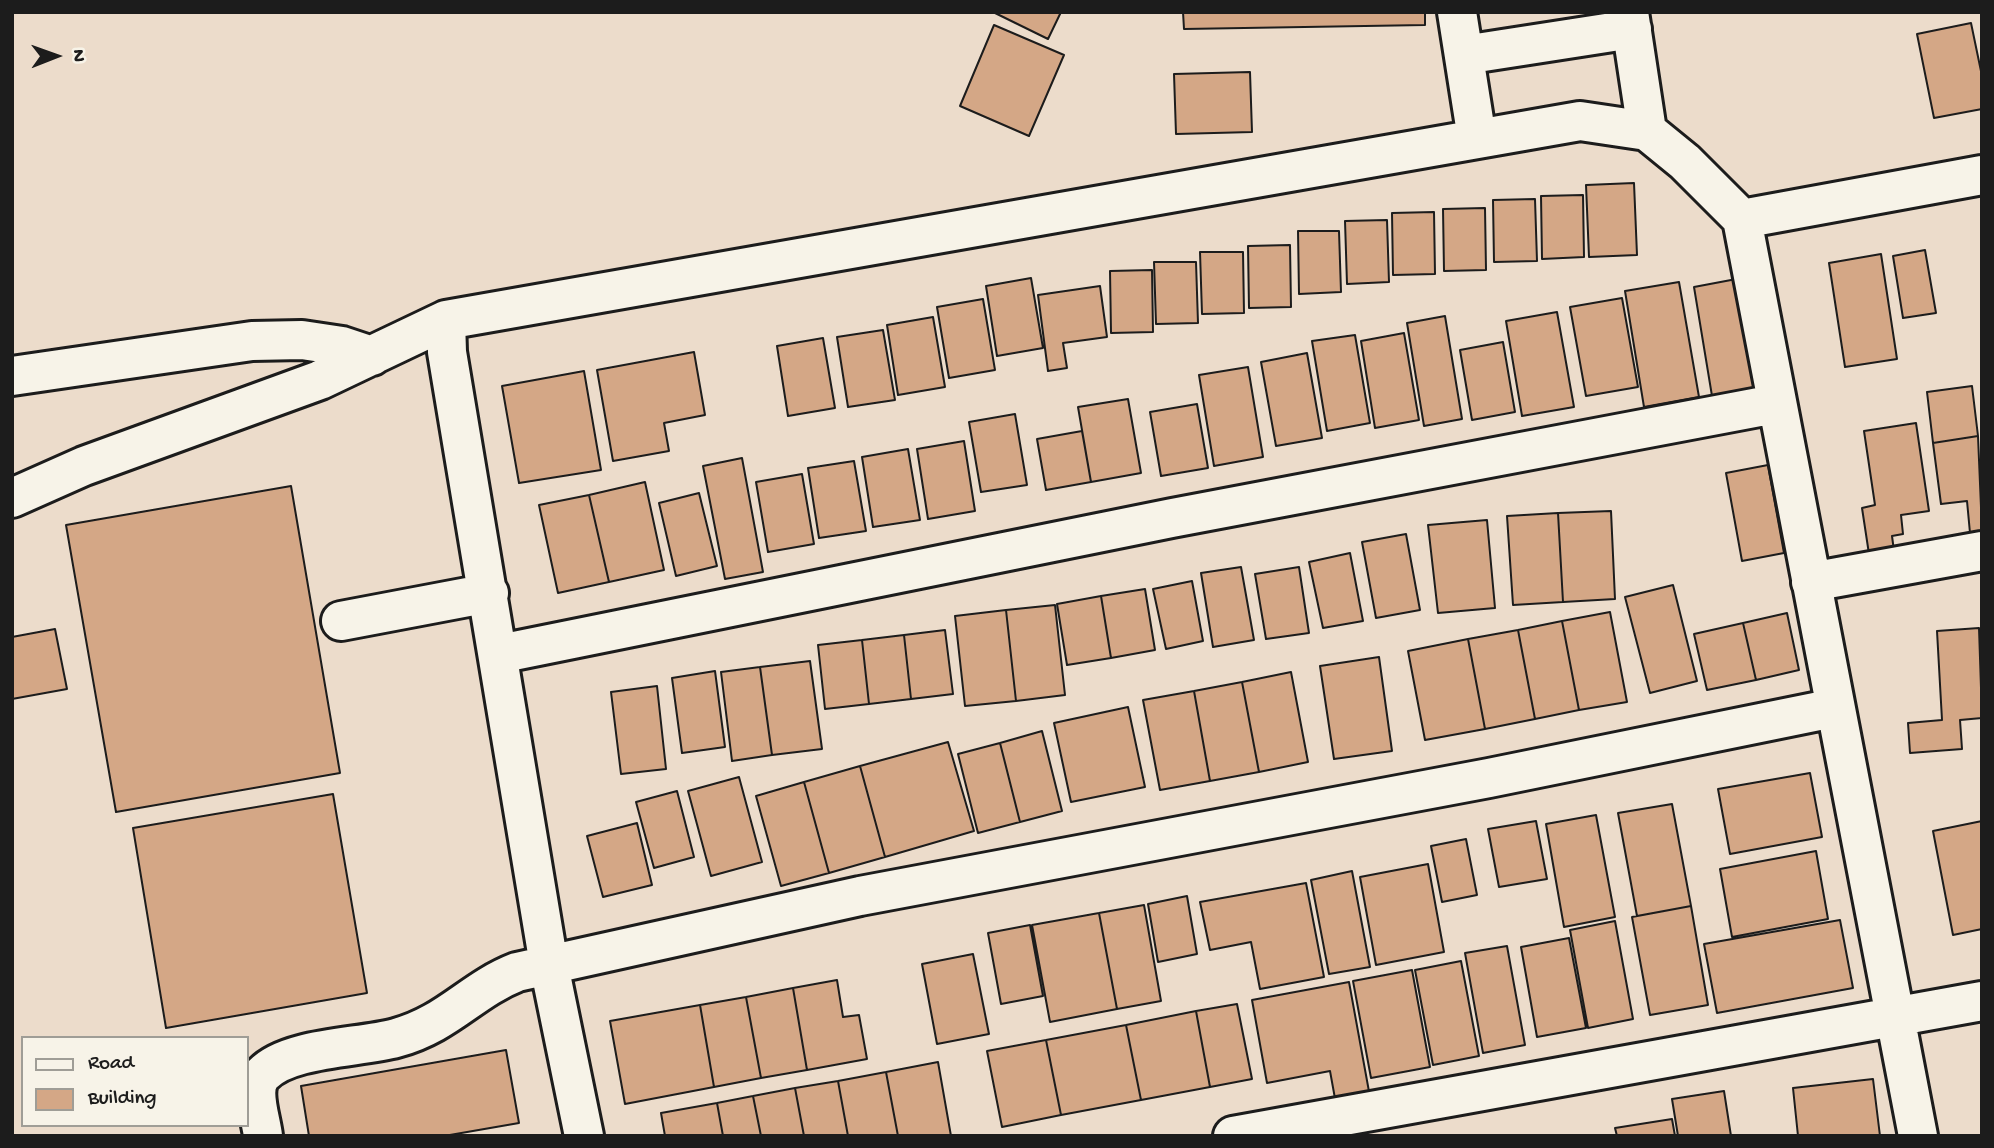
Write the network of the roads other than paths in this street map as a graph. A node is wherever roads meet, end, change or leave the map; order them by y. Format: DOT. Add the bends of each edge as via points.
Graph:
graph roads {
  1 [pos="1457,12"];
  2 [pos="1630,21"];
  3 [pos="1464,55"];
  4 [pos="1647,131"];
  5 [pos="1477,139"];
  6 [pos="1982,175"];
  7 [pos="1742,219"];
  8 [pos="446,320"];
  9 [pos="372,356"];
  10 [pos="12,376"];
  11 [pos="1775,404"];
  12 [pos="12,498"];
  13 [pos="1982,551"];
  14 [pos="1811,582"];
  15 [pos="489,593"];
  16 [pos="341,621"];
  17 [pos="499,654"];
  18 [pos="1834,708"];
  19 [pos="549,965"];
  20 [pos="1982,1000"];
  21 [pos="1897,1015"];
  22 [pos="263,1136"];
  23 [pos="584,1136"];
  24 [pos="1233,1136"];
  25 [pos="1918,1136"];
  1 -- 3 [label="street"];
  2 -- 3 [label="street"];
  2 -- 4 [label="street"];
  3 -- 5 [label="street"];
  4 -- 5 [label="street" via="1580,121"];
  4 -- 7 [label="street"];
  5 -- 8 [label="street"];
  6 -- 7 [label="street"];
  7 -- 11 [label="street"];
  8 -- 9 [label="street"];
  8 -- 15 [label="street" via="447,352"];
  9 -- 10 [label="street" via="302,340 252,341"];
  9 -- 12 [label="street"];
  11 -- 14 [label="street"];
  11 -- 17 [label="street" via="1159,520"];
  13 -- 14 [label="street"];
  14 -- 18 [label="street"];
  15 -- 16 [label="street"];
  15 -- 17 [label="street"];
  17 -- 19 [label="street"];
  18 -- 19 [label="street" via="860,896"];
  18 -- 21 [label="street"];
  19 -- 22 [label="street" via="497,980 460,1009 420,1030 273,1065 260,1076 256,1089"];
  19 -- 23 [label="street"];
  20 -- 21 [label="street"];
  21 -- 24 [label="street"];
  21 -- 25 [label="street"];
}
